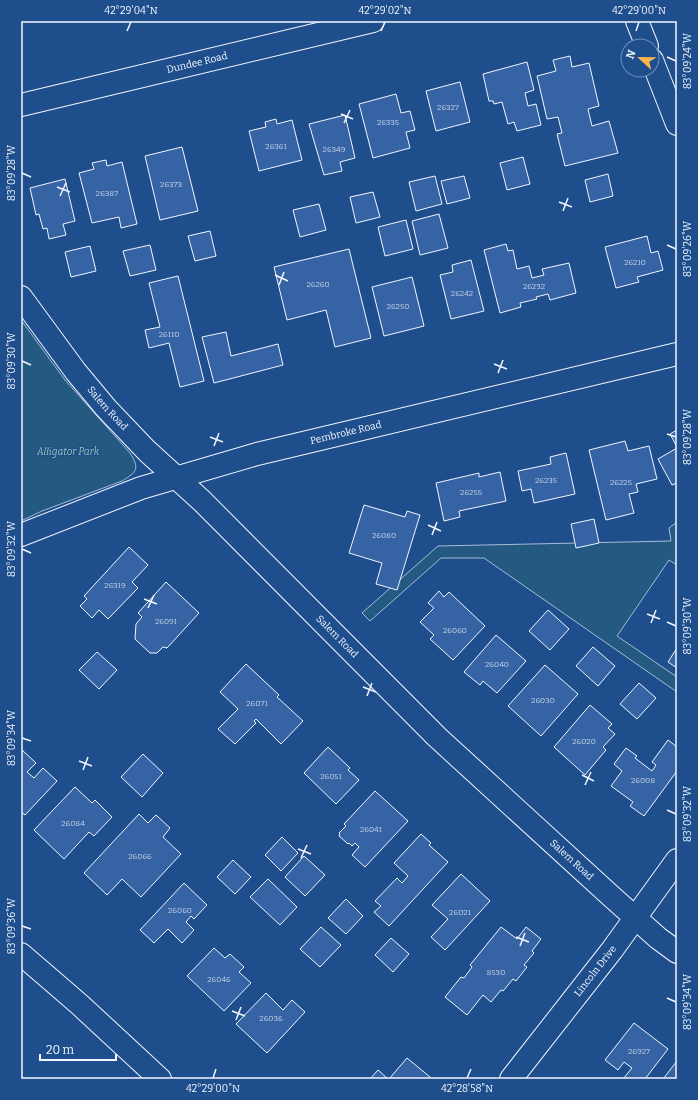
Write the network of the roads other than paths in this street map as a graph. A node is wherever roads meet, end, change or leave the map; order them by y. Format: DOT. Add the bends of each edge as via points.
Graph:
graph roads {
  1 [pos="373,21"];
  2 [pos="637,21"];
  3 [pos="644,38"];
  4 [pos="659,78"];
  5 [pos="21,105"];
  6 [pos="677,124"];
  7 [pos="21,297"];
  8 [pos="677,354"];
  9 [pos="177,477"];
  10 [pos="21,535"];
  11 [pos="677,860"];
  12 [pos="635,917"];
  13 [pos="677,952"];
  14 [pos="21,954"];
  15 [pos="160,1079"];
  16 [pos="511,1079"];
  1 -- 5 [label="street, Dundee Road"];
  2 -- 3 [label="street"];
  4 -- 6 [label="street"];
  7 -- 9 [label="street, Salem Road" via="106,408 147,451"];
  8 -- 9 [label="street, Pembroke Road" via="257,454"];
  9 -- 10 [label="street, Pembroke Road" via="141,488"];
  9 -- 12 [label="street, Salem Road" via="437,737"];
  11 -- 12 [label="street, Lincoln Drive"];
  12 -- 13 [label="street, Salem Road"];
  12 -- 16 [label="street, Lincoln Drive"];
  14 -- 15 [label="street"];
}
